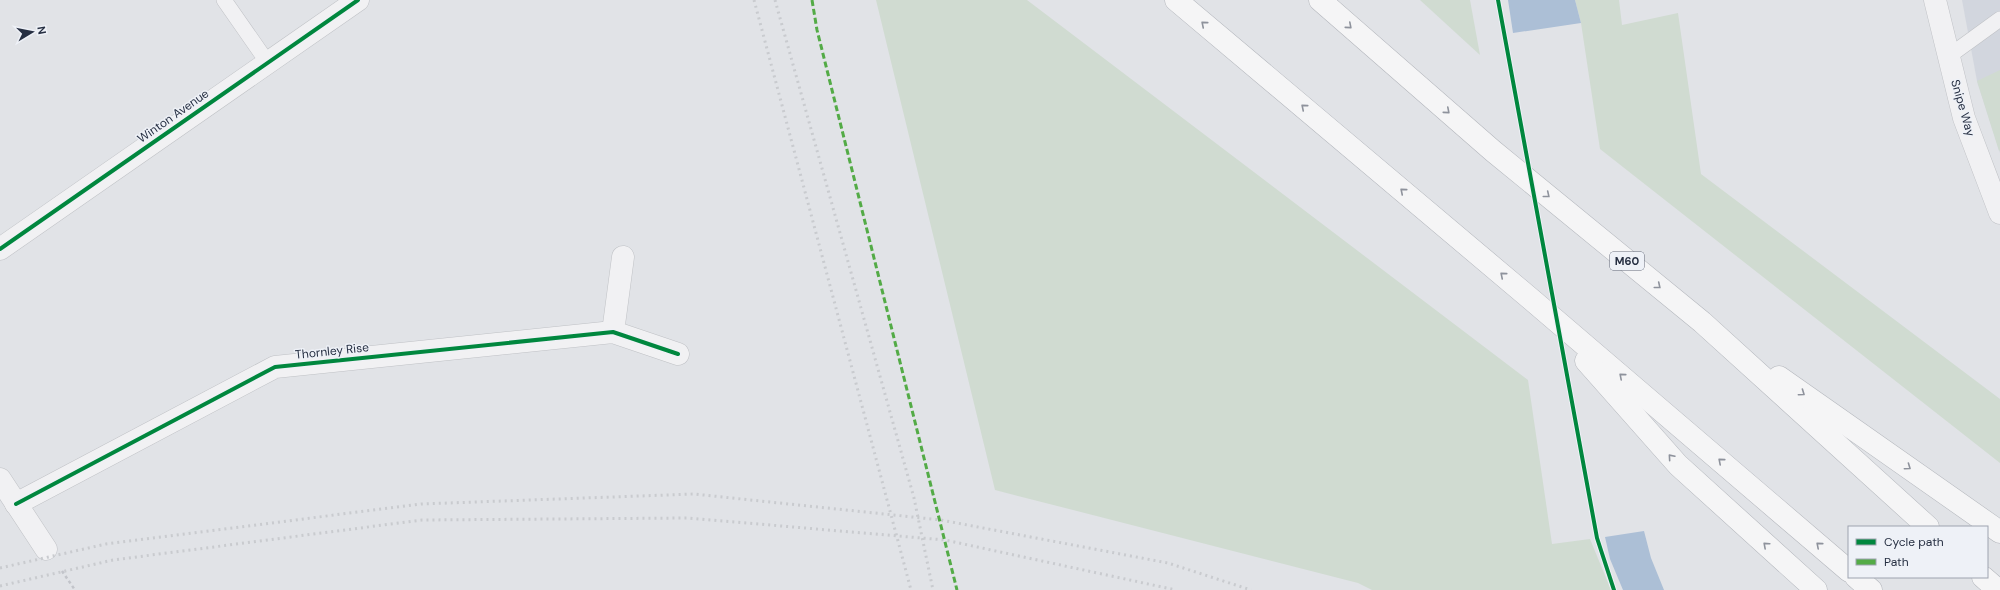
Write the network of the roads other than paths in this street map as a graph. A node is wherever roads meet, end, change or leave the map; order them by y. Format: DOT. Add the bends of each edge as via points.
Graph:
graph roads {
  1 [pos="224,0"];
  2 [pos="358,0"];
  3 [pos="1176,0"];
  4 [pos="1320,0"];
  5 [pos="1935,0"];
  6 [pos="2000,19"];
  7 [pos="1949,56"];
  8 [pos="268,63"];
  9 [pos="2000,213"];
  10 [pos="0,248"];
  11 [pos="623,257"];
  12 [pos="1532,300"];
  13 [pos="1702,322"];
  14 [pos="613,332"];
  15 [pos="678,354"];
  16 [pos="0,479"];
  17 [pos="16,504"];
  18 [pos="1927,526"];
  19 [pos="2000,532"];
  20 [pos="46,549"];
  21 [pos="1848,570"];
  22 [pos="1857,578"];
  23 [pos="1984,578"];
  24 [pos="1816,590"];
  25 [pos="1872,590"];
  26 [pos="1998,590"];
  1 -- 8 [label="lane"];
  2 -- 8 [label="street, Winton Avenue"];
  12 -- 3 [label="highway, one-way"];
  4 -- 13 [label="highway, M60, one-way" via="1493,151"];
  5 -- 7 [label="street, Snipe Way"];
  6 -- 7 [label="lane"];
  7 -- 9 [label="street, Snipe Way" via="1964,118"];
  8 -- 10 [label="street, Winton Avenue"];
  11 -- 14 [label="street"];
  21 -- 12 [label="highway, one-way"];
  24 -- 12 [label="highway, one-way" via="1678,465"];
  13 -- 18 [label="highway, M60"];
  13 -- 19 [label="highway, M60, one-way"];
  14 -- 15 [label="street, Thornley Rise"];
  14 -- 17 [label="street, Thornley Rise" via="275,367"];
  16 -- 17 [label="street"];
  17 -- 20 [label="street"];
  22 -- 25 [label="highway"];
  23 -- 26 [label="highway"];
}
